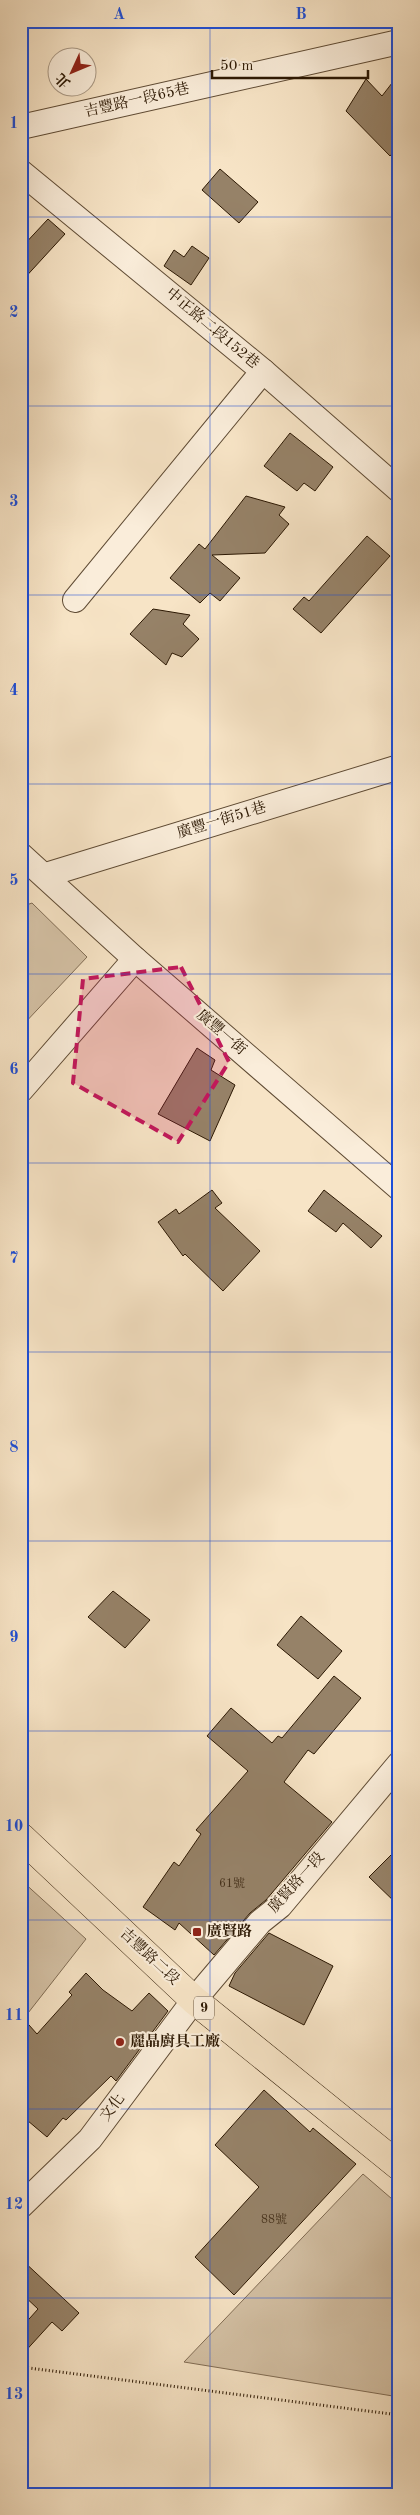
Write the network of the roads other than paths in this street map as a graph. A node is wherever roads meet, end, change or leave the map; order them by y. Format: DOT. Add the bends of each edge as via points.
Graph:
graph roads {
  1 [pos="399,42"];
  2 [pos="21,127"];
  3 [pos="21,172"];
  4 [pos="263,371"];
  5 [pos="399,490"];
  6 [pos="75,600"];
  7 [pos="399,767"];
  8 [pos="21,855"];
  9 [pos="46,875"];
  10 [pos="135,959"];
  11 [pos="21,1090"];
  12 [pos="399,1188"];
  13 [pos="399,1764"];
  14 [pos="21,1837"];
  15 [pos="194,2000"];
  16 [pos="399,2166"];
  17 [pos="21,2206"];
  1 -- 2 [label="street, 吉豐路一段65巷"];
  3 -- 4 [label="street, 中正路二段152巷"];
  4 -- 5 [label="street, 中正路二段152巷"];
  4 -- 6 [label="street"];
  7 -- 9 [label="street, 廣豐一街51巷"];
  8 -- 9 [label="street, 廣豐一街"];
  9 -- 10 [label="street, 廣豐一街"];
  10 -- 11 [label="street"];
  10 -- 12 [label="street, 廣豐一街"];
  13 -- 15 [label="street, 廣賢路一段" via="280,1906 260,1922"];
  14 -- 15 [label="main road, 吉豐路二段 / 9"];
  15 -- 16 [label="main road, 吉豐路二段 / 9"];
  15 -- 17 [label="street, 文化" via="90,2139"];
}
